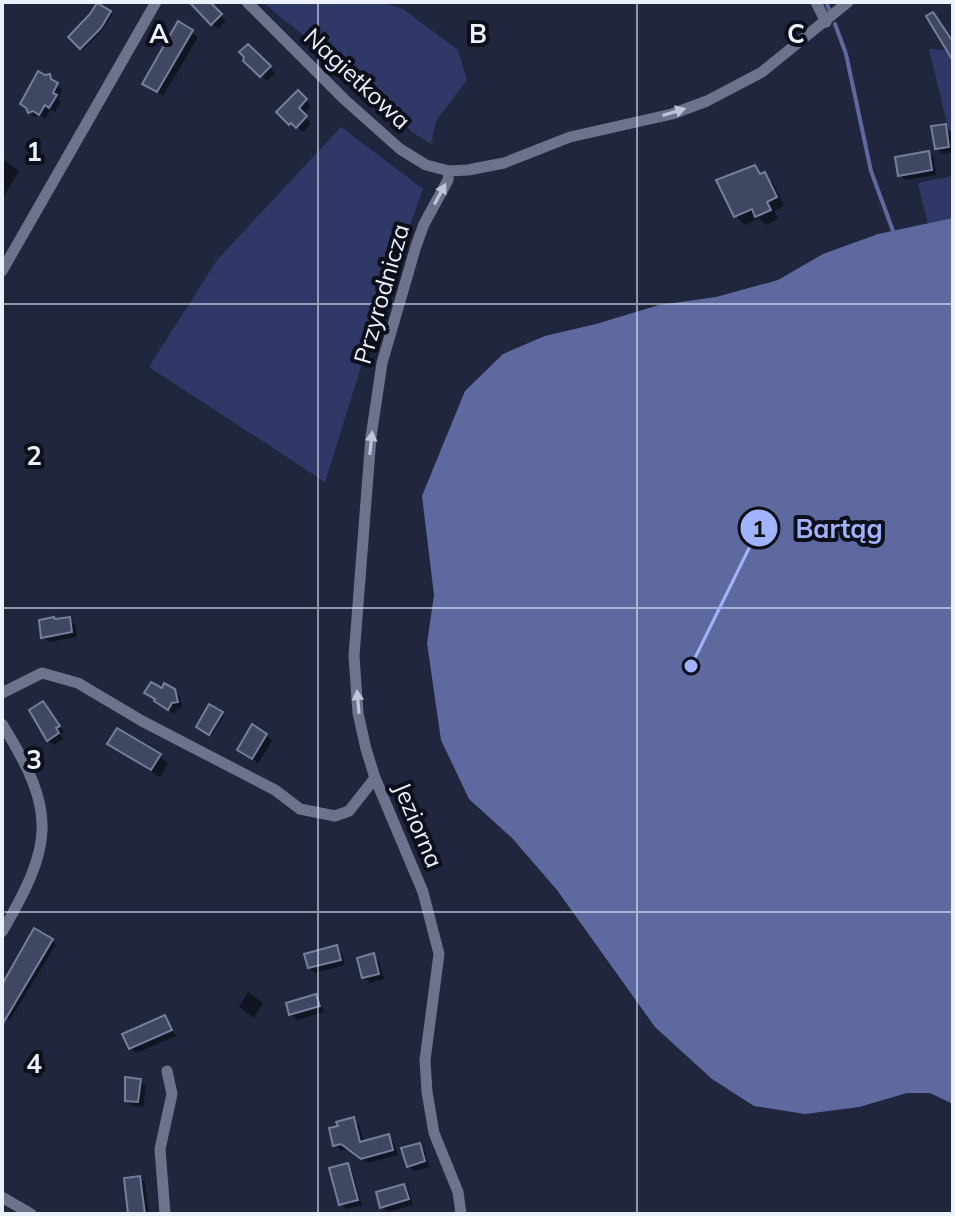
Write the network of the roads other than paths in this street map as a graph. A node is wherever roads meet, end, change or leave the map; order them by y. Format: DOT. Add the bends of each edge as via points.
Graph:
graph roads {
  1 [pos="156,2"];
  2 [pos="247,2"];
  3 [pos="816,2"];
  4 [pos="848,2"];
  5 [pos="826,22"];
  6 [pos="449,171"];
  7 [pos="2,271"];
  8 [pos="2,693"];
  9 [pos="2,724"];
  10 [pos="375,778"];
  11 [pos="2,932"];
  12 [pos="167,1071"];
  13 [pos="2,1197"];
  14 [pos="31,1214"];
  15 [pos="165,1214"];
  16 [pos="461,1214"];
  1 -- 7 [label="street"];
  2 -- 6 [label="street, Nagietkowa" via="400,149"];
  3 -- 5 [label="street"];
  4 -- 5 [label="street"];
  6 -- 5 [label="street, one-way" via="504,163 570,137 707,101 762,72"];
  10 -- 6 [label="street, Przyrodnicza, one-way" via="358,713 354,656 371,437 382,363 405,284 424,224"];
  8 -- 10 [label="street, Jeziorna" via="42,673 78,683 275,790 300,809 335,816 349,811"];
  9 -- 11 [label="street" via="38,792 43,824 40,855"];
  10 -- 16 [label="street, Jeziorna" via="423,892 436,943 427,1092 434,1133 458,1192"];
  12 -- 15 [label="street" via="172,1094 160,1149"];
  13 -- 14 [label="street"];
}
